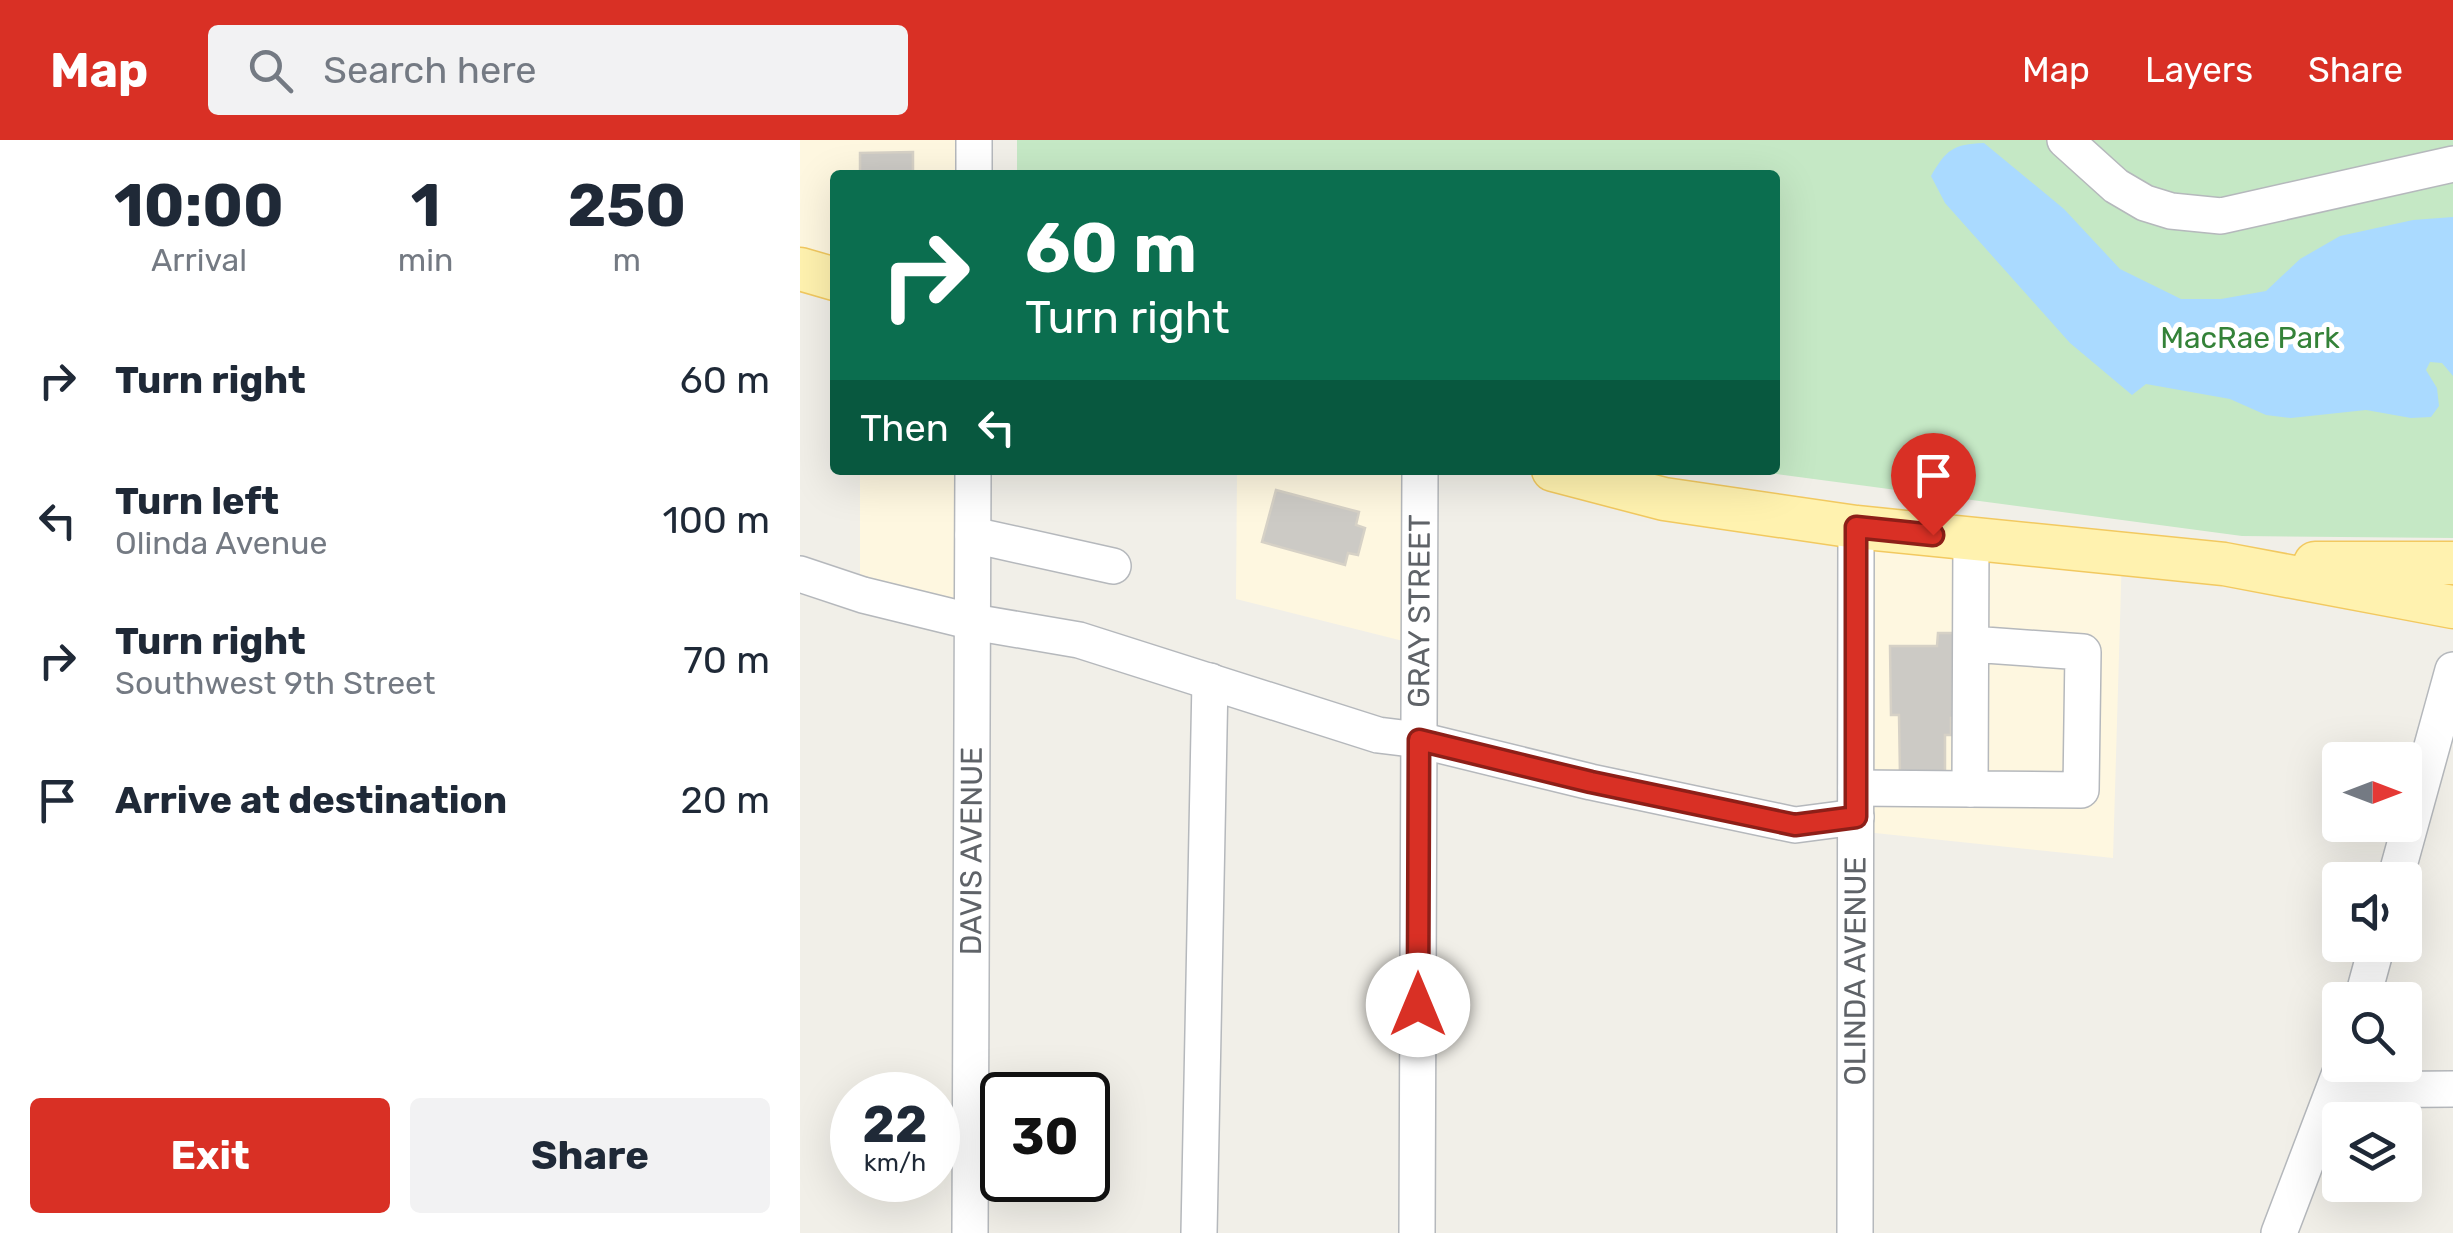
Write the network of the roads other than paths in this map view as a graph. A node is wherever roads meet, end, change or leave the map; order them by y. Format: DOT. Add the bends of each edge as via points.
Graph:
graph roads {
  1 [pos="974,140"];
  2 [pos="2065,140"];
  3 [pos="2453,164"];
  4 [pos="974,170"];
  5 [pos="800,269"];
  6 [pos="830,278"];
  7 [pos="973,475"];
  8 [pos="1420,475"];
  9 [pos="1572,475"];
  10 [pos="1856,527"];
  11 [pos="972,535"];
  12 [pos="1972,538"];
  13 [pos="2453,563"];
  14 [pos="2224,564"];
  15 [pos="1113,566"];
  16 [pos="800,574"];
  17 [pos="2453,607"];
  18 [pos="972,622"];
  19 [pos="1972,644"];
  20 [pos="2453,670"];
  21 [pos="1210,680"];
  22 [pos="1419,740"];
  23 [pos="1970,789"];
  24 [pos="1856,802"];
  25 [pos="2400,862"];
  26 [pos="2336,1082"];
  27 [pos="2386,1082"];
  28 [pos="2453,1089"];
  29 [pos="970,1233"];
  30 [pos="1199,1233"];
  31 [pos="1416,1233"];
  32 [pos="1855,1233"];
  33 [pos="2280,1233"];
  1 -- 4 [label="street"];
  2 -- 3 [label="street" via="2145,203 2221,216"];
  5 -- 6 [label="main road"];
  7 -- 11 [label="street, DAVIS AVENUE"];
  8 -- 22 [label="street, GRAY STREET"];
  9 -- 10 [label="main road" via="1664,499"];
  10 -- 12 [label="main road"];
  10 -- 24 [label="street, OLINDA AVENUE"];
  11 -- 15 [label="street"];
  11 -- 18 [label="street, DAVIS AVENUE"];
  12 -- 14 [label="main road"];
  12 -- 19 [label="street"];
  13 -- 14 [label="main road"];
  14 -- 17 [label="main road"];
  16 -- 18 [label="street"];
  18 -- 21 [label="street" via="1079,640"];
  18 -- 29 [label="street, DAVIS AVENUE"];
  19 -- 23 [label="street"];
  19 -- 23 [label="street" via="2082,652 2081,790"];
  20 -- 25 [label="street"];
  21 -- 22 [label="street" via="1351,728"];
  21 -- 30 [label="street"];
  22 -- 24 [label="street" via="1795,825"];
  22 -- 31 [label="street, GRAY STREET"];
  23 -- 24 [label="street"];
  24 -- 32 [label="street, OLINDA AVENUE"];
  26 -- 33 [label="street"];
  27 -- 28 [label="street"];
}
